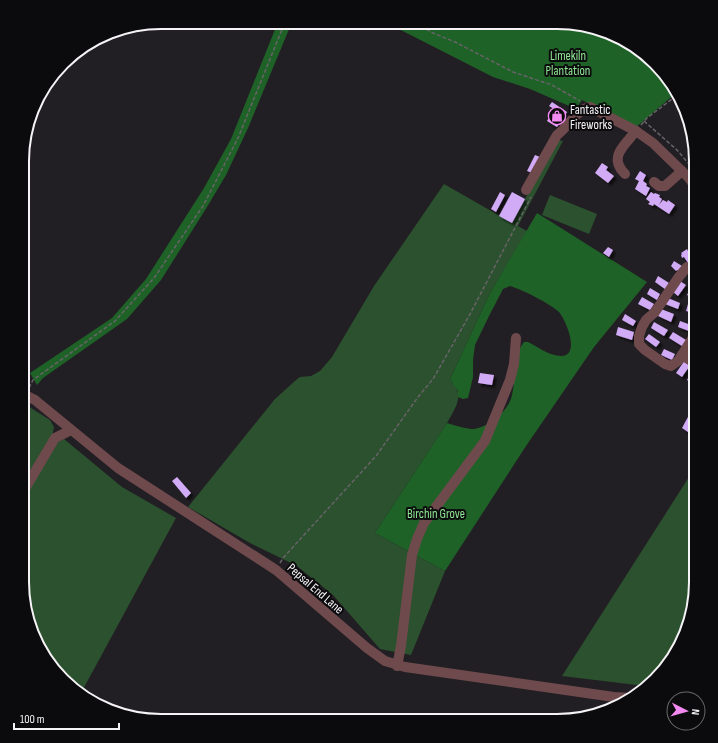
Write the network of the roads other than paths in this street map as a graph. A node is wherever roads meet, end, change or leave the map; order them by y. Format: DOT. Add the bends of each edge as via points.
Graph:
graph roads {
  1 [pos="636,131"];
  2 [pos="682,170"];
  3 [pos="625,174"];
  4 [pos="689,178"];
  5 [pos="654,182"];
  6 [pos="530,191"];
  7 [pos="687,267"];
  8 [pos="516,338"];
  9 [pos="689,344"];
  10 [pos="682,355"];
  11 [pos="689,360"];
  12 [pos="29,397"];
  13 [pos="72,430"];
  14 [pos="29,482"];
  15 [pos="397,666"];
  16 [pos="620,697"];
  1 -- 2 [label="street"];
  1 -- 3 [label="street" via="618,155 618,166"];
  1 -- 6 [label="street" via="590,107 584,108 556,135"];
  2 -- 4 [label="street"];
  2 -- 5 [label="street" via="665,186 659,186"];
  7 -- 10 [label="street" via="655,312 646,320 639,336 640,344 645,350 668,366 674,364"];
  8 -- 15 [label="street" via="510,380 485,441 424,524 417,539 412,555"];
  9 -- 10 [label="street"];
  10 -- 11 [label="street"];
  12 -- 13 [label="street, Pepsal End Lane"];
  13 -- 14 [label="street" via="55,438"];
  13 -- 15 [label="street, Pepsal End Lane" via="118,468 276,570 367,648"];
  15 -- 16 [label="street, Pepsal End Lane"];
}
